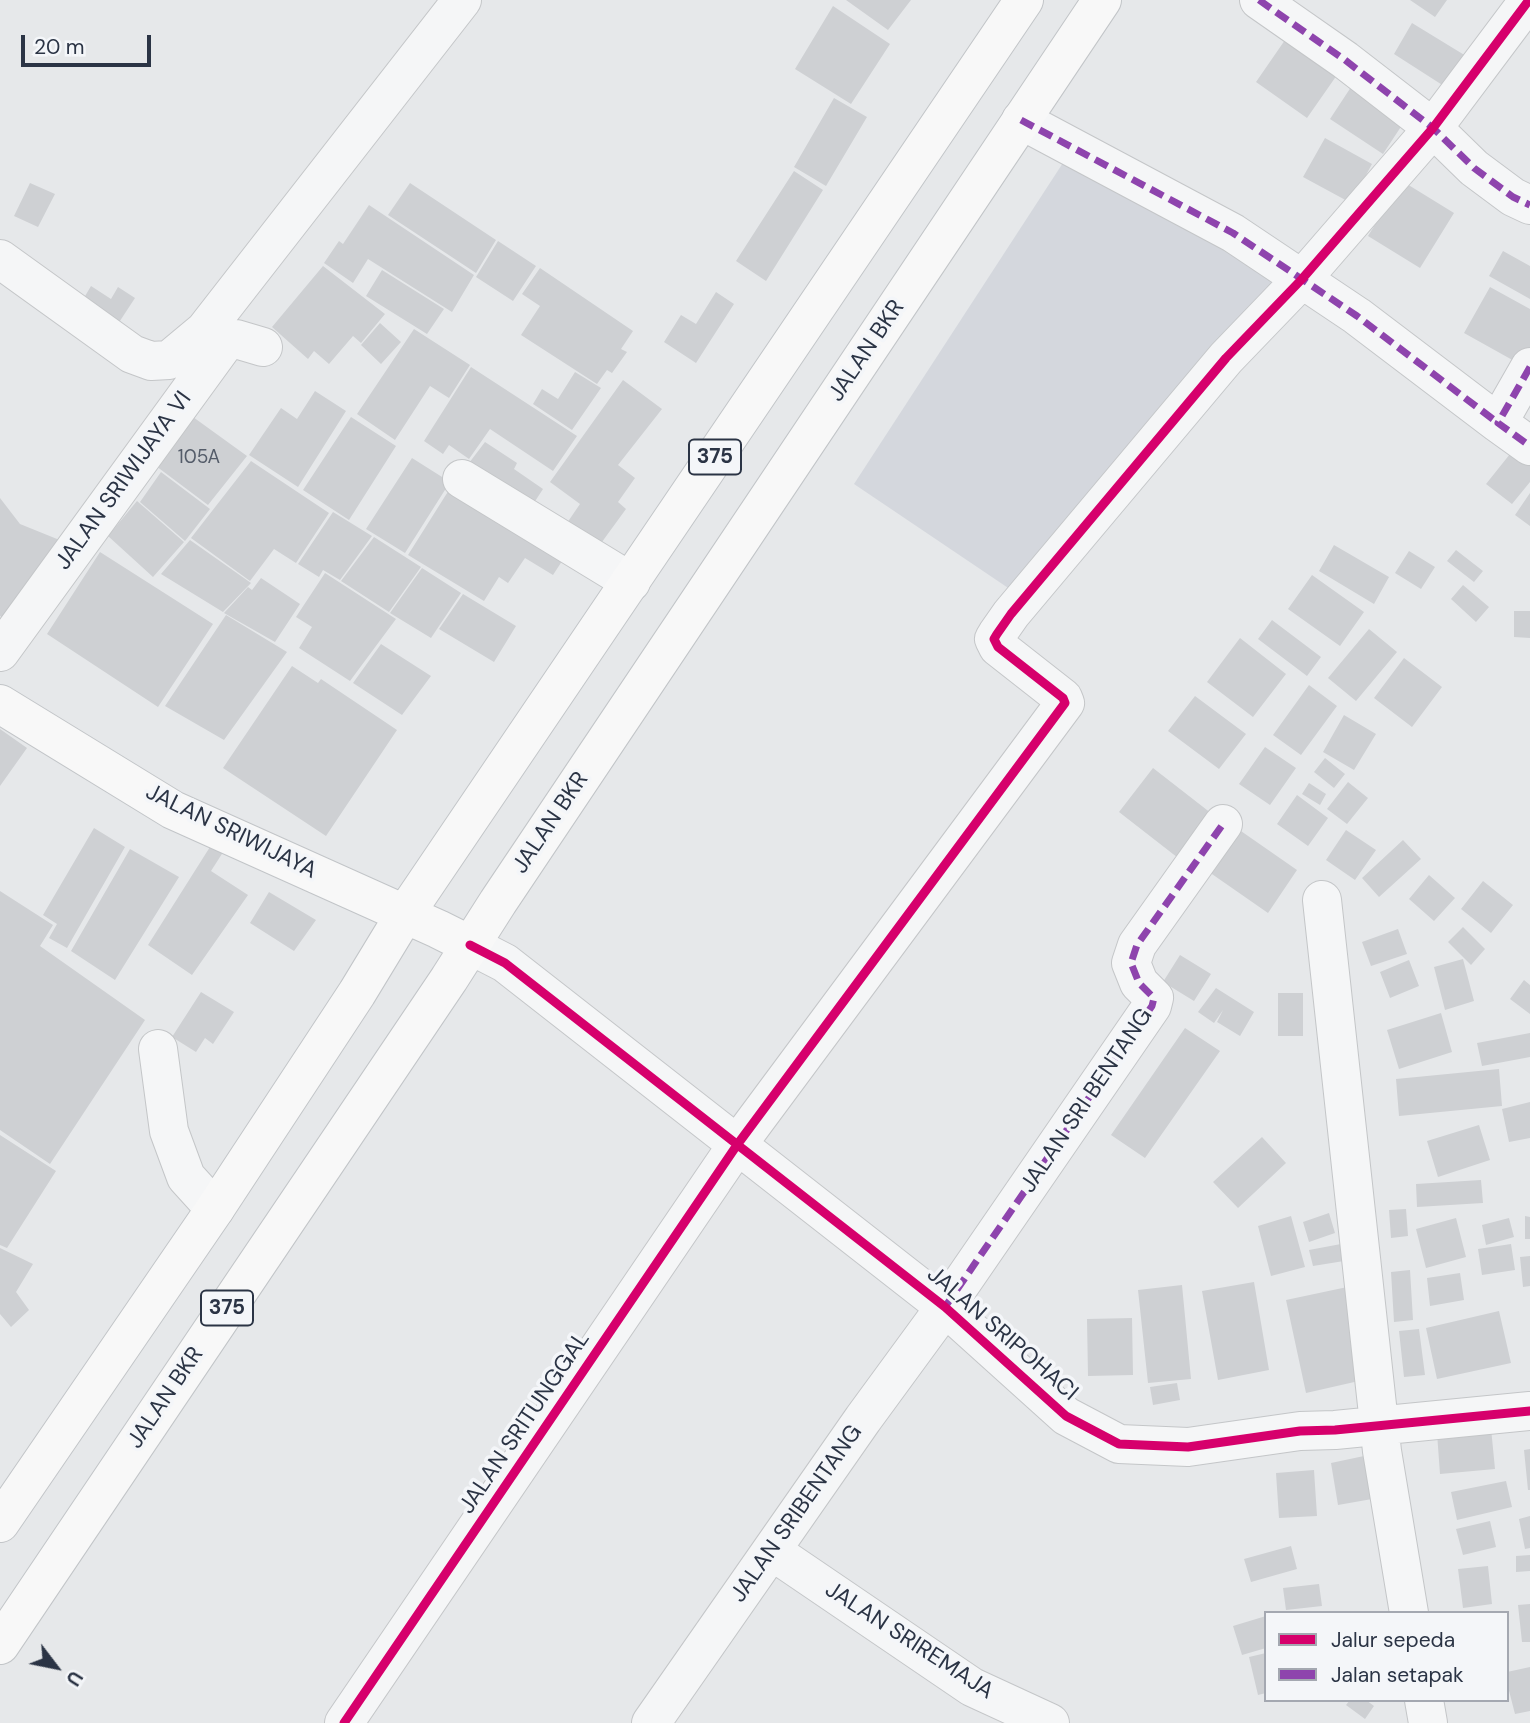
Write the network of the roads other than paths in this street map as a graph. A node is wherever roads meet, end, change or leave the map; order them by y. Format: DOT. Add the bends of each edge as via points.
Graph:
graph roads {
  1 [pos="462,0"];
  2 [pos="1024,0"];
  3 [pos="1102,0"];
  4 [pos="1259,0"];
  5 [pos="1529,0"];
  6 [pos="1021,120"];
  7 [pos="1433,128"];
  8 [pos="1530,205"];
  9 [pos="0,259"];
  10 [pos="1302,279"];
  11 [pos="263,347"];
  12 [pos="1530,367"];
  13 [pos="1499,423"];
  14 [pos="1530,446"];
  15 [pos="462,479"];
  16 [pos="631,582"];
  17 [pos="0,652"];
  18 [pos="0,704"];
  19 [pos="1223,824"];
  20 [pos="1322,900"];
  21 [pos="405,914"];
  22 [pos="470,945"];
  23 [pos="158,1049"];
  24 [pos="737,1145"];
  25 [pos="215,1209"];
  26 [pos="945,1307"];
  27 [pos="1530,1411"];
  28 [pos="1379,1424"];
  29 [pos="0,1523"];
  30 [pos="772,1551"];
  31 [pos="1409,1611"];
  32 [pos="0,1644"];
  33 [pos="344,1723"];
  34 [pos="651,1723"];
  35 [pos="1050,1723"];
  1 -- 9 [label="street" via="205,330 169,360 151,361 132,354"];
  2 -- 16 [label="main road, 375"];
  3 -- 6 [label="main road, JALAN BKR / 375"];
  4 -- 7 [label="street"];
  5 -- 7 [label="street"];
  6 -- 10 [label="street" via="1233,233"];
  6 -- 22 [label="main road, JALAN BKR / 375"];
  7 -- 8 [label="street" via="1474,168"];
  7 -- 10 [label="street"];
  10 -- 13 [label="street"];
  10 -- 24 [label="street, JALAN SRITUNGGAL" via="1226,358 997,634 998,647 1065,704"];
  11 -- 17 [label="street, JALAN SRIWIJAYA VI" via="236,339 224,344"];
  12 -- 13 [label="street"];
  13 -- 14 [label="street"];
  15 -- 16 [label="street"];
  16 -- 21 [label="main road, 375"];
  18 -- 21 [label="main road, JALAN SRIWIJAYA" via="173,810"];
  19 -- 26 [label="street, JALAN SRI BENTANG" via="1137,945 1131,963 1139,982 1154,998 1152,1006"];
  20 -- 28 [label="street"];
  21 -- 22 [label="main road, JALAN SRIWIJAYA"];
  21 -- 25 [label="main road, 375"];
  22 -- 24 [label="street, JALAN SRIPOHACI" via="505,964"];
  22 -- 32 [label="main road, JALAN BKR / 375"];
  23 -- 25 [label="street" via="169,1131 186,1177"];
  24 -- 26 [label="street, JALAN SRIPOHACI"];
  24 -- 33 [label="street, JALAN SRITUNGGAL"];
  25 -- 29 [label="main road, 375"];
  26 -- 28 [label="street, JALAN SRIPOHACI" via="1066,1416 1119,1444 1188,1447"];
  26 -- 30 [label="street, JALAN SRIBENTANG"];
  27 -- 28 [label="street, JALAN SRIPOHACI"];
  28 -- 31 [label="street"];
  30 -- 34 [label="street, JALAN SRIBENTANG"];
  30 -- 35 [label="street, JALAN SRIREMAJA" via="972,1687"];
}
